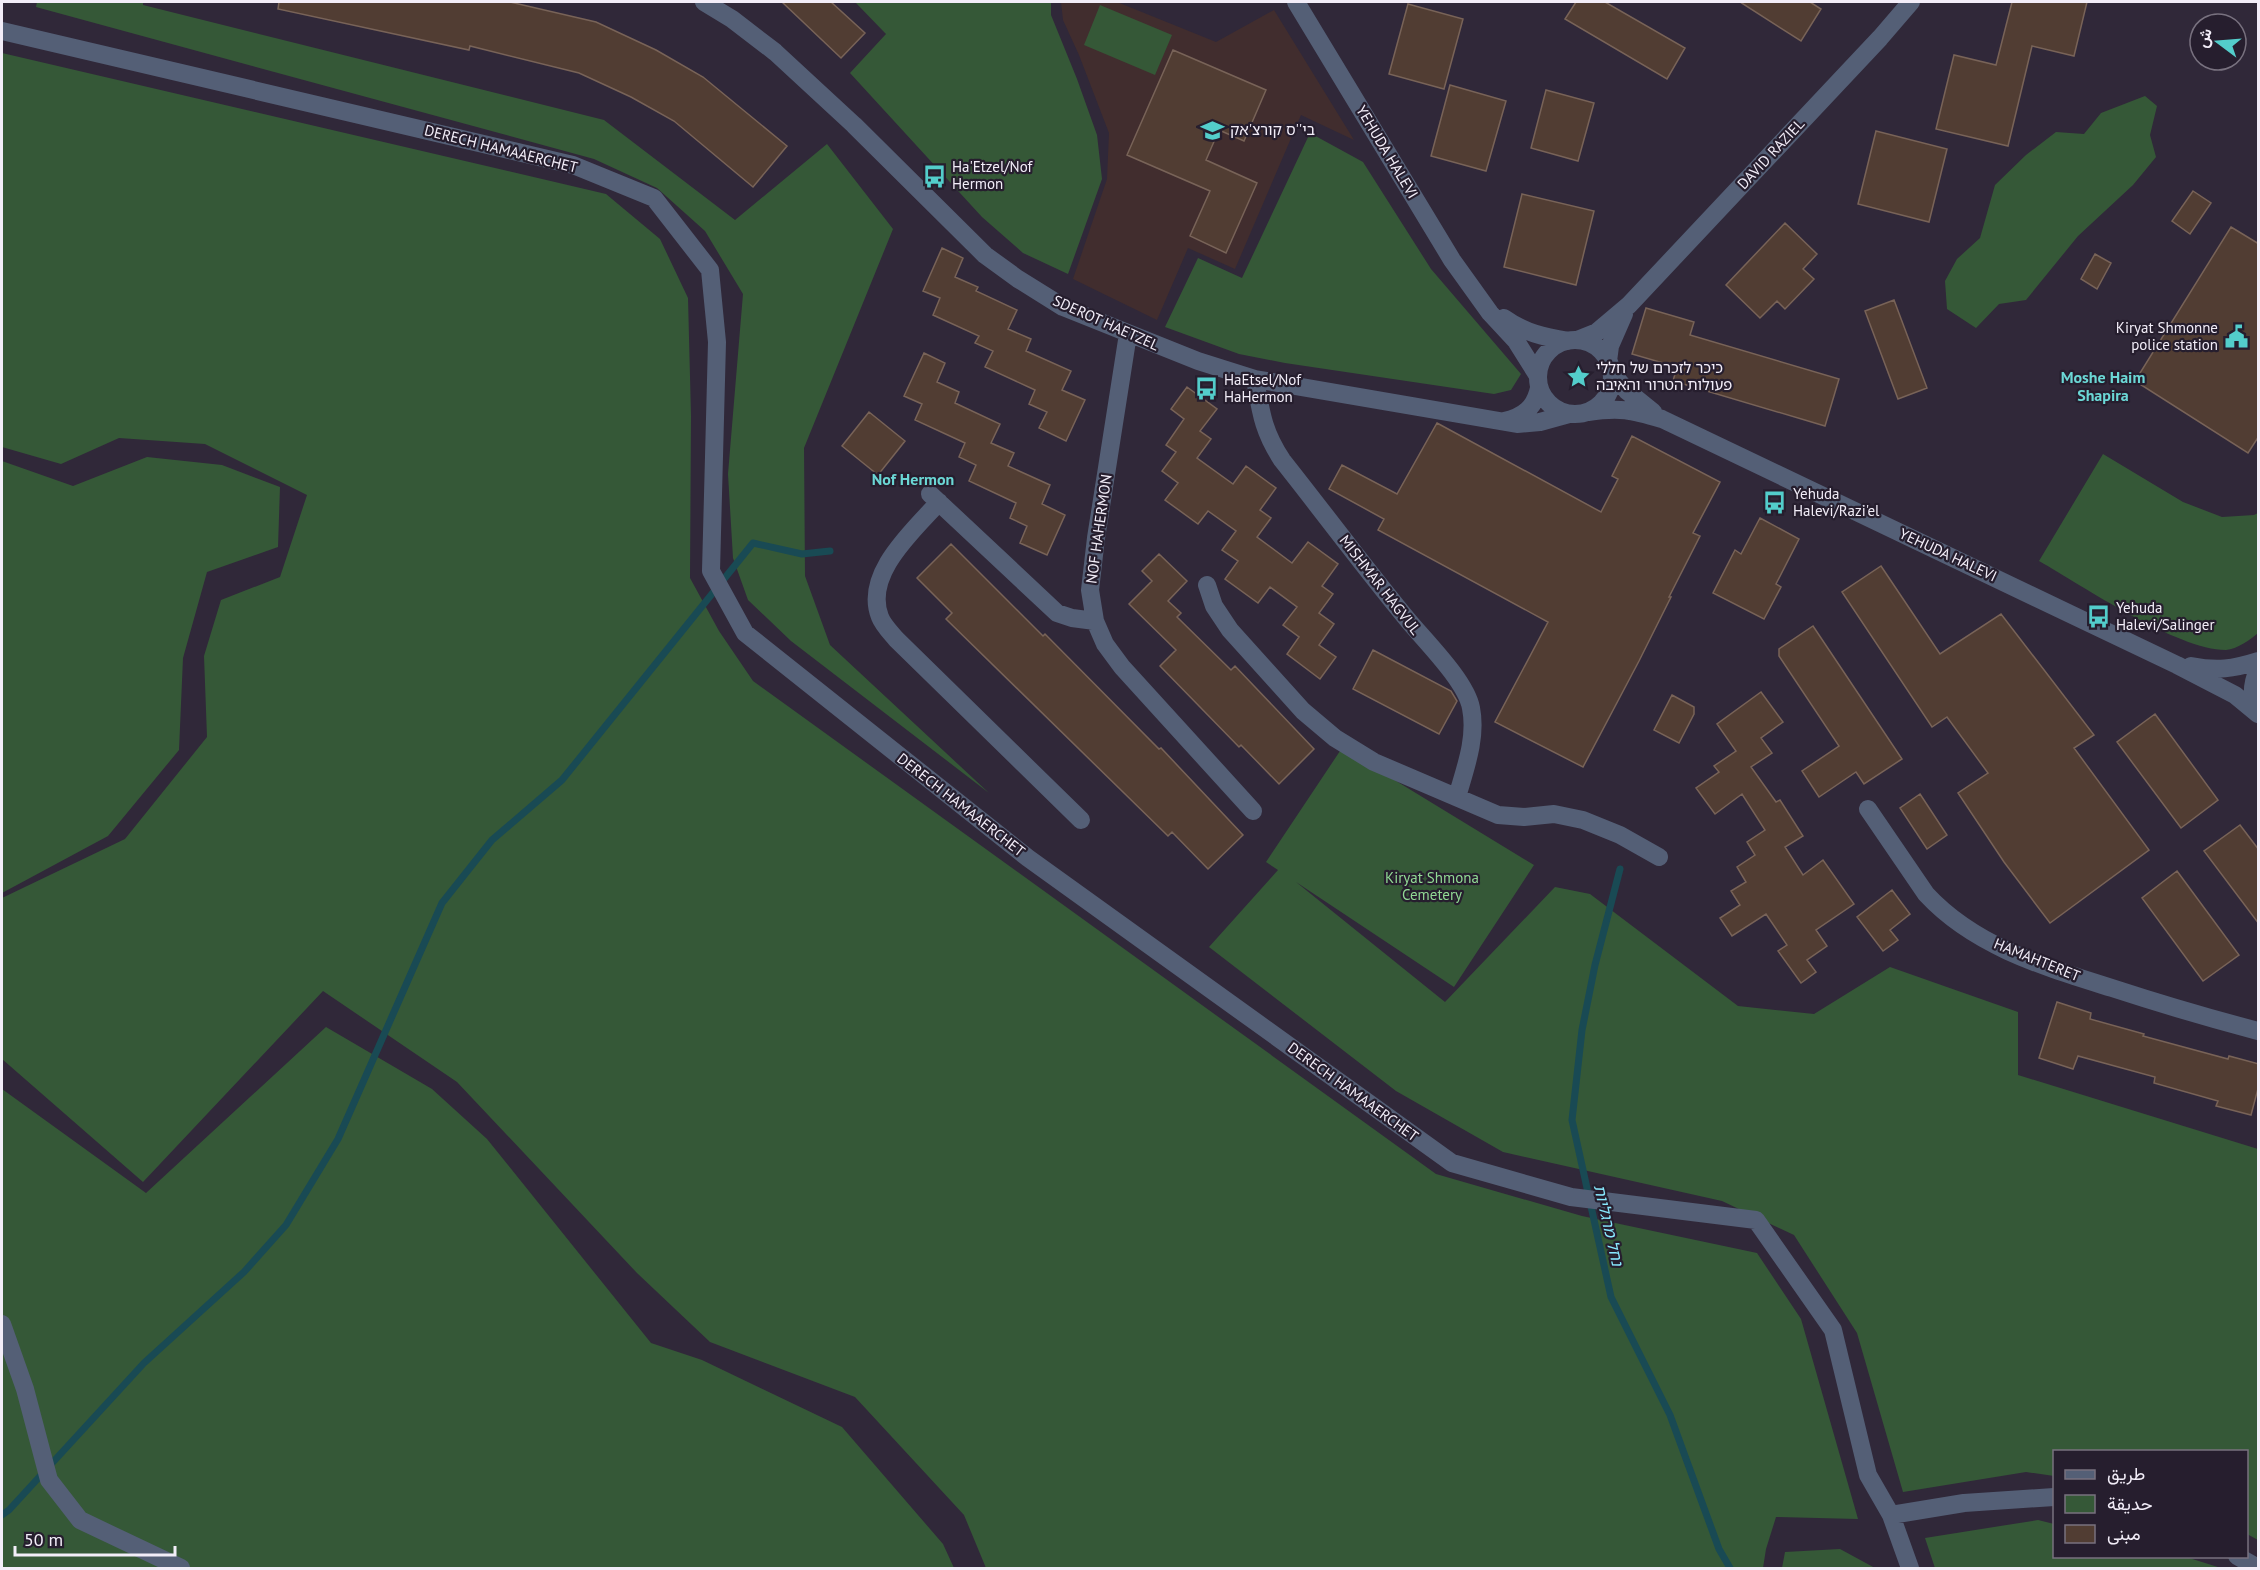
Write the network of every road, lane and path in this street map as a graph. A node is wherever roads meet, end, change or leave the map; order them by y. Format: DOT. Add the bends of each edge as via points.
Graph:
graph roads {
  1 [pos="704,2"];
  2 [pos="1296,2"];
  3 [pos="1911,2"];
  4 [pos="2,31"];
  5 [pos="1481,301"];
  6 [pos="1629,304"];
  7 [pos="1128,334"];
  8 [pos="1573,340"];
  9 [pos="1610,367"];
  10 [pos="1255,379"];
  11 [pos="1538,382"];
  12 [pos="1588,412"];
  13 [pos="1569,414"];
  14 [pos="1662,418"];
  15 [pos="1502,421"];
  16 [pos="1207,585"];
  17 [pos="1095,621"];
  18 [pos="2168,661"];
  19 [pos="2259,661"];
  20 [pos="2259,670"];
  21 [pos="2259,714"];
  22 [pos="1457,797"];
  23 [pos="1868,809"];
  24 [pos="1252,810"];
  25 [pos="1081,820"];
  26 [pos="1659,857"];
  27 [pos="2259,1031"];
  28 [pos="2,1324"];
  29 [pos="2053,1497"];
  30 [pos="1891,1515"];
  31 [pos="2239,1558"];
  32 [pos="181,1569"];
  33 [pos="1910,1569"];
  34 [pos="2258,1569"];
  1 -- 7 [label="street, SDEROT HAETZEL" via="776,52 985,255 1063,307"];
  2 -- 5 [label="street, YEHUDA HALEVI" via="1452,260"];
  3 -- 6 [label="street, DAVID RAZIEL"];
  4 -- 30 [label="street, DERECH HAMAAERCHET" via="573,165 654,198 710,270 717,342 711,571 745,633 1028,858 1452,1163 1571,1197 1756,1220 1833,1330 1868,1475"];
  5 -- 8 [label="street, YEHUDA HALEVI" via="1519,328 1541,337"];
  5 -- 11 [label="street, YEHUDA HALEVI" via="1516,341"];
  6 -- 8 [label="street, DAVID RAZIEL" via="1597,332"];
  6 -- 9 [label="street, DAVID RAZIEL" via="1610,346"];
  7 -- 10 [label="street, SDEROT HAETZEL"];
  7 -- 17 [label="street, NOF HAHERMON" via="1090,590"];
  8 -- 9 [label="street" via="1594,345"];
  8 -- 11 [label="street" via="1547,353 1540,363"];
  9 -- 12 [label="street" via="1611,386 1606,397"];
  9 -- 14 [label="street, YEHUDA HALEVI" via="1637,400"];
  10 -- 15 [label="street, SDEROT HAETZEL"];
  10 -- 22 [label="street, MISHMAR HAGVUL" via="1269,439 1282,460 1464,688 1471,707 1470,752"];
  11 -- 13 [label="street" via="1553,408"];
  11 -- 15 [label="street" via="1533,407"];
  12 -- 13 [label="street"];
  12 -- 14 [label="street, YEHUDA HALEVI" via="1613,408"];
  13 -- 15 [label="street, SDEROT HAETZEL" via="1527,424"];
  14 -- 18 [label="street, YEHUDA HALEVI"];
  16 -- 22 [label="street" via="1214,606 1230,630 1303,711 1335,738 1374,762"];
  17 -- 24 [label="street, NOF HAHERMON" via="1105,644 1122,667"];
  17 -- 25 [label="street" via="1057,613 935,498 883,571 876,598 880,617 896,639"];
  18 -- 19 [label="street, YEHUDA HALEVI" via="2232,669"];
  18 -- 21 [label="street, YEHUDA HALEVI" via="2235,695"];
  20 -- 21 [label="street" via="2252,696"];
  22 -- 26 [label="street" via="1498,815 1554,814 1583,820"];
  23 -- 27 [label="street, HAMAHTERET" via="1936,905 1998,947 2046,968"];
  28 -- 32 [label="street" via="25,1389 49,1480 80,1520"];
  29 -- 30 [label="street" via="1964,1503"];
  30 -- 33 [label="street, DERECH HAMAAERCHET"];
  31 -- 34 [label="street"];
}
